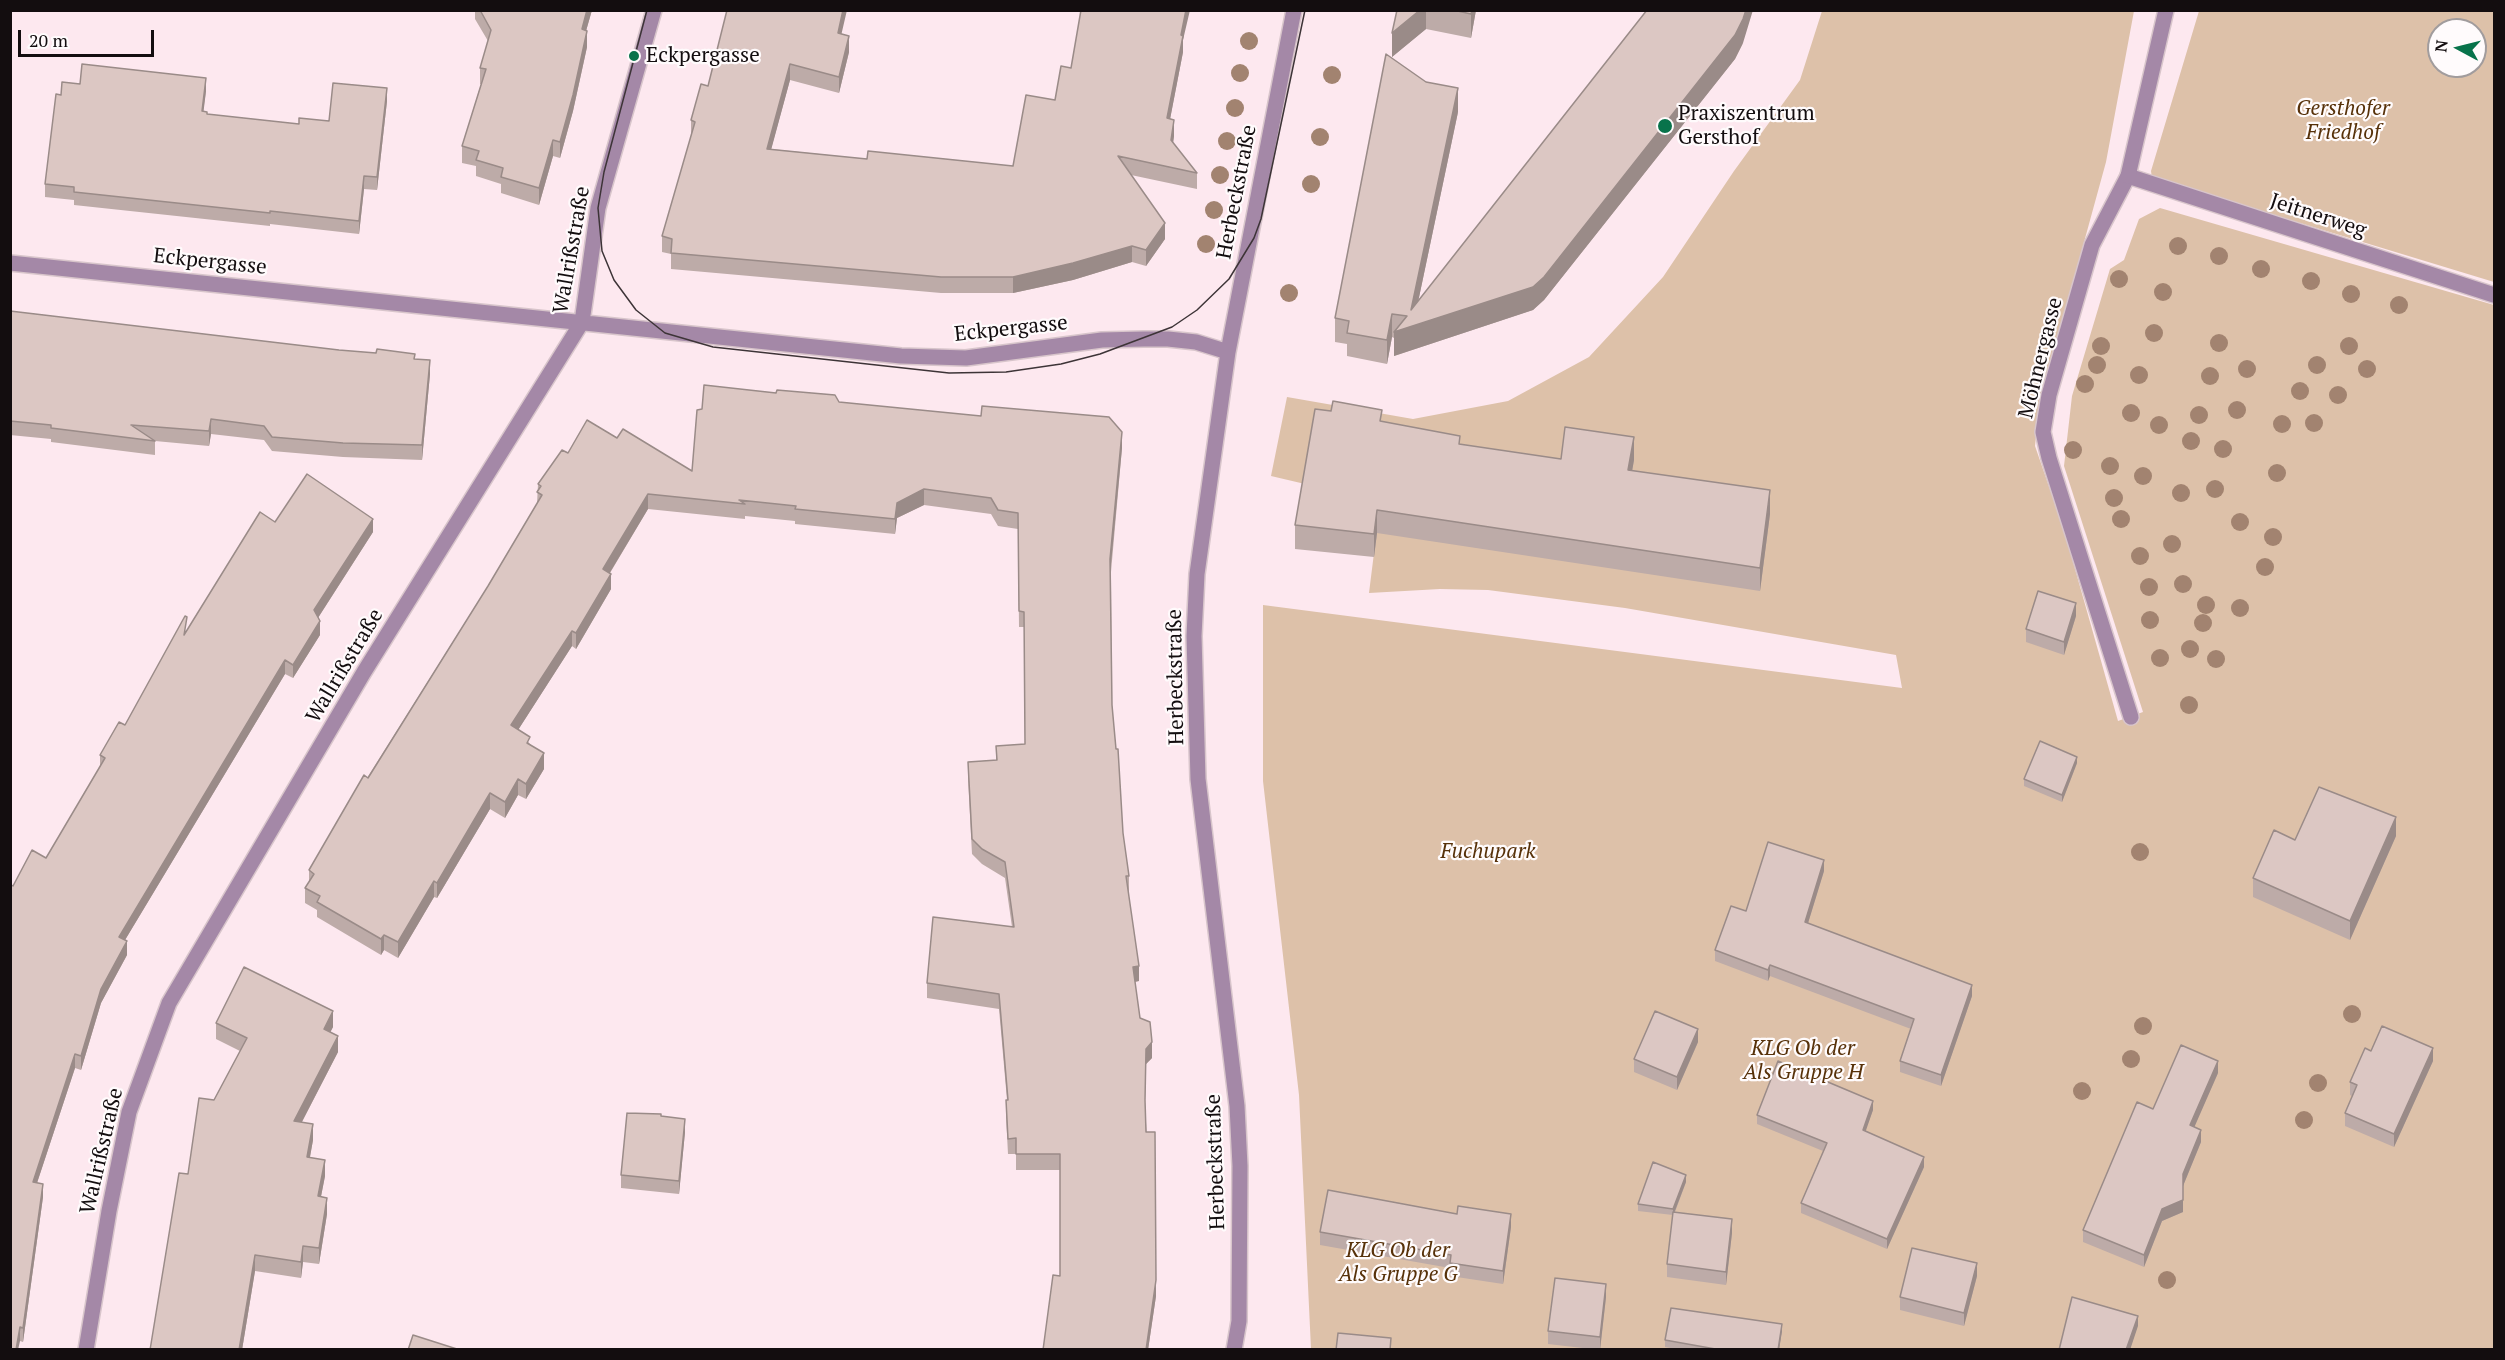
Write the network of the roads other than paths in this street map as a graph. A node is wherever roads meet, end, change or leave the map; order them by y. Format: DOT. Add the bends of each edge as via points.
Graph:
graph roads {
  1 [pos="654,10"];
  2 [pos="1294,10"];
  3 [pos="2166,10"];
  4 [pos="2128,176"];
  5 [pos="10,263"];
  6 [pos="2494,295"];
  7 [pos="582,322"];
  8 [pos="1228,352"];
  9 [pos="2131,717"];
  10 [pos="86,1350"];
  11 [pos="1234,1350"];
  1 -- 7 [label="street, Wallrißstraße" via="598,208"];
  2 -- 8 [label="street, Herbeckstraße"];
  3 -- 4 [label="street, Möhnergasse"];
  4 -- 6 [label="street, Jeitnerweg"];
  4 -- 9 [label="street, Möhnergasse" via="2092,245 2049,395 2043,432"];
  5 -- 7 [label="street, Eckpergasse"];
  7 -- 8 [label="street, Eckpergasse" via="901,356 966,358 1102,340 1156,339 1196,342"];
  7 -- 10 [label="street, Wallrißstraße" via="364,672 169,1003 129,1112"];
  8 -- 11 [label="street, Herbeckstraße" via="1197,574 1194,636 1198,779 1237,1106 1239,1321"];
}
